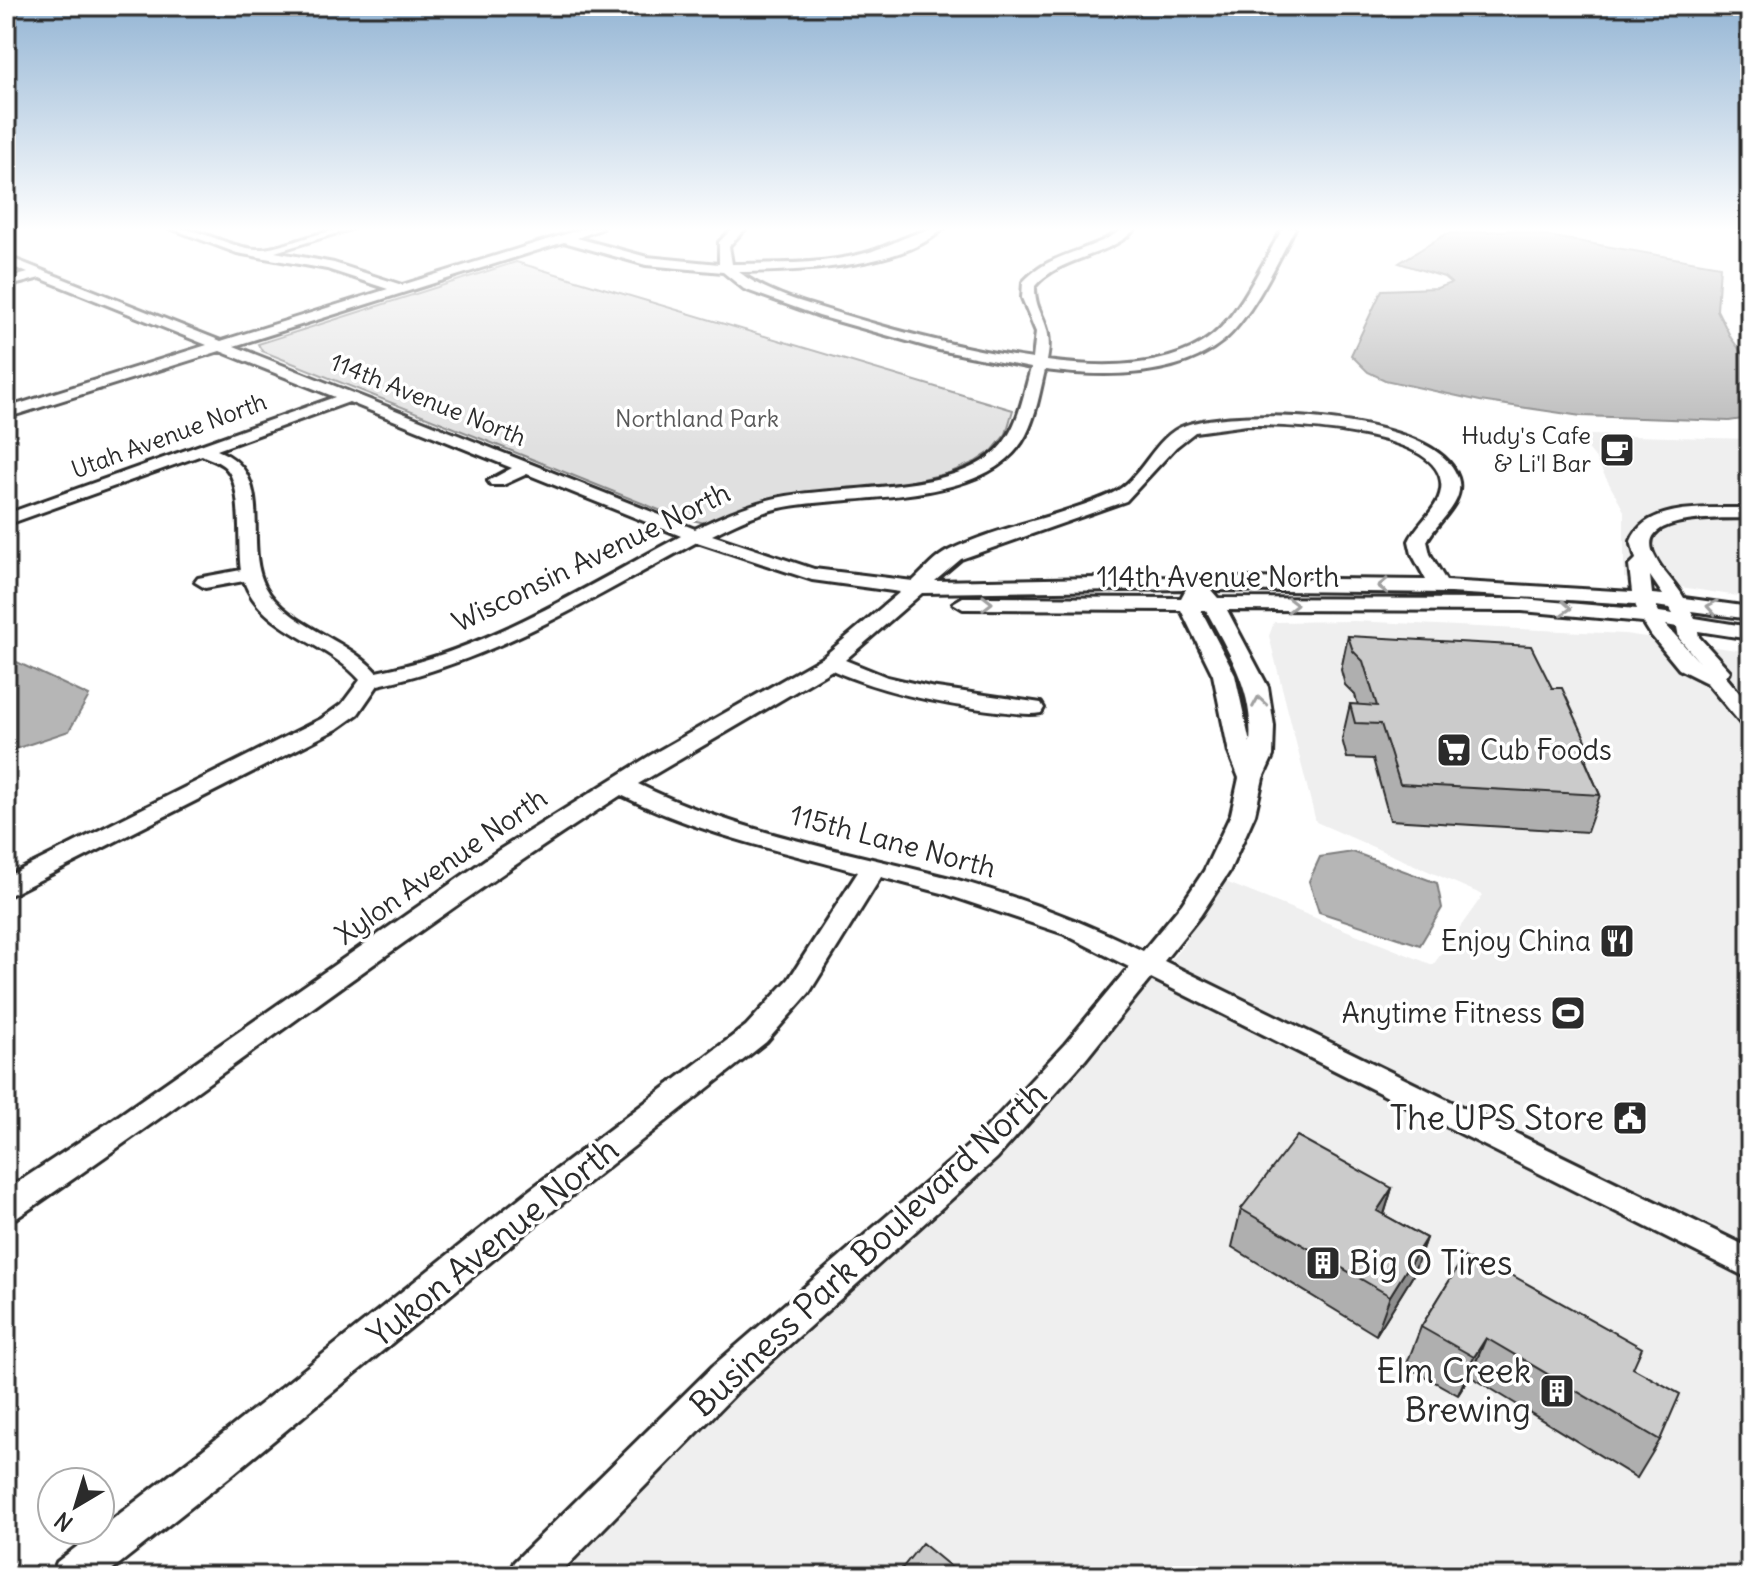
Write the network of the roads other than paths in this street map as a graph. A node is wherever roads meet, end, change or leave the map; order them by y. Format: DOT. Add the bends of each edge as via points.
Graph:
graph roads {
  1 [pos="113,302"];
  2 [pos="360,302"];
  3 [pos="789,302"];
  4 [pos="1030,302"];
  5 [pos="1243,302"];
  6 [pos="222,345"];
  7 [pos="1037,366"];
  8 [pos="349,397"];
  9 [pos="6,413"];
  10 [pos="203,450"];
  11 [pos="527,468"];
  12 [pos="497,481"];
  13 [pos="1750,513"];
  14 [pos="6,520"];
  15 [pos="697,536"];
  16 [pos="1646,560"];
  17 [pos="250,574"];
  18 [pos="205,582"];
  19 [pos="1439,586"];
  20 [pos="907,593"];
  21 [pos="1192,595"];
  22 [pos="1642,597"];
  23 [pos="1675,601"];
  24 [pos="1214,605"];
  25 [pos="1750,613"];
  26 [pos="1651,617"];
  27 [pos="1687,622"];
  28 [pos="1750,633"];
  29 [pos="831,662"];
  30 [pos="1715,678"];
  31 [pos="371,680"];
  32 [pos="1033,708"];
  33 [pos="1750,720"];
  34 [pos="1251,778"];
  35 [pos="619,784"];
  36 [pos="873,869"];
  37 [pos="6,888"];
  38 [pos="1150,963"];
  39 [pos="6,1207"];
  40 [pos="1750,1264"];
  41 [pos="71,1576"];
  42 [pos="528,1576"];
  1 -- 6 [label="street, 114th Avenue North"];
  2 -- 6 [label="street"];
  3 -- 7 [label="street" via="976,355"];
  4 -- 7 [label="street, Wisconsin Avenue North" via="1043,334"];
  5 -- 7 [label="street" via="1226,330 1203,348 1166,361 1088,369"];
  6 -- 8 [label="street, 114th Avenue North"];
  6 -- 9 [label="street"];
  7 -- 15 [label="street, Wisconsin Avenue North" via="1015,441 982,467 913,488 780,502"];
  8 -- 10 [label="street, Utah Avenue North"];
  8 -- 11 [label="street, 114th Avenue North"];
  10 -- 14 [label="street, Utah Avenue North"];
  10 -- 17 [label="street" via="231,463 242,480"];
  11 -- 12 [label="street"];
  11 -- 15 [label="street, 114th Avenue North"];
  13 -- 16 [label="street" via="1663,520 1643,533"];
  15 -- 20 [label="street, 114th Avenue North" via="719,550 808,584"];
  15 -- 31 [label="street, Wisconsin Avenue North" via="474,650"];
  16 -- 22 [label="street" via="1639,566"];
  16 -- 23 [label="street"];
  17 -- 18 [label="street"];
  17 -- 31 [label="street" via="265,600 350,656"];
  19 -- 20 [label="street, Xylon Avenue North" via="1418,541 1446,504 1450,481 1441,461 1402,439 1378,433 1240,418 1180,435 1120,497 965,549"];
  19 -- 21 [label="street, 114th Avenue North, one-way"];
  19 -- 22 [label="street, 114th Avenue North"];
  20 -- 21 [label="street, 114th Avenue North"];
  20 -- 29 [label="street, Xylon Avenue North"];
  21 -- 24 [label="street, Business Park Boulevard North"];
  21 -- 34 [label="street" via="1224,675"];
  22 -- 23 [label="street, 114th Avenue North"];
  22 -- 26 [label="street"];
  25 -- 23 [label="street, 114th Avenue North, one-way"];
  23 -- 27 [label="street"];
  24 -- 26 [label="street, 114th Avenue North, one-way" via="1500,605"];
  34 -- 24 [label="street, Business Park Boulevard North, one-way" via="1261,756 1263,726 1257,687"];
  26 -- 27 [label="street, 114th Avenue North"];
  26 -- 30 [label="street" via="1687,664"];
  27 -- 28 [label="street, 114th Avenue North"];
  27 -- 30 [label="street" via="1689,638 1719,671"];
  29 -- 32 [label="street" via="908,691"];
  29 -- 35 [label="street, Xylon Avenue North"];
  30 -- 33 [label="street"];
  31 -- 37 [label="street" via="350,709 329,724"];
  34 -- 38 [label="street, Business Park Boulevard North" via="1243,814 1216,872"];
  35 -- 36 [label="street, 115th Lane North" via="717,827"];
  35 -- 39 [label="street, Xylon Avenue North"];
  36 -- 38 [label="street, 115th Lane North" via="1034,912"];
  36 -- 41 [label="street, Yukon Avenue North" via="799,986 756,1034"];
  38 -- 40 [label="street, 115th Lane North"];
  38 -- 42 [label="street, Business Park Boulevard North" via="986,1149 726,1378"];
}
